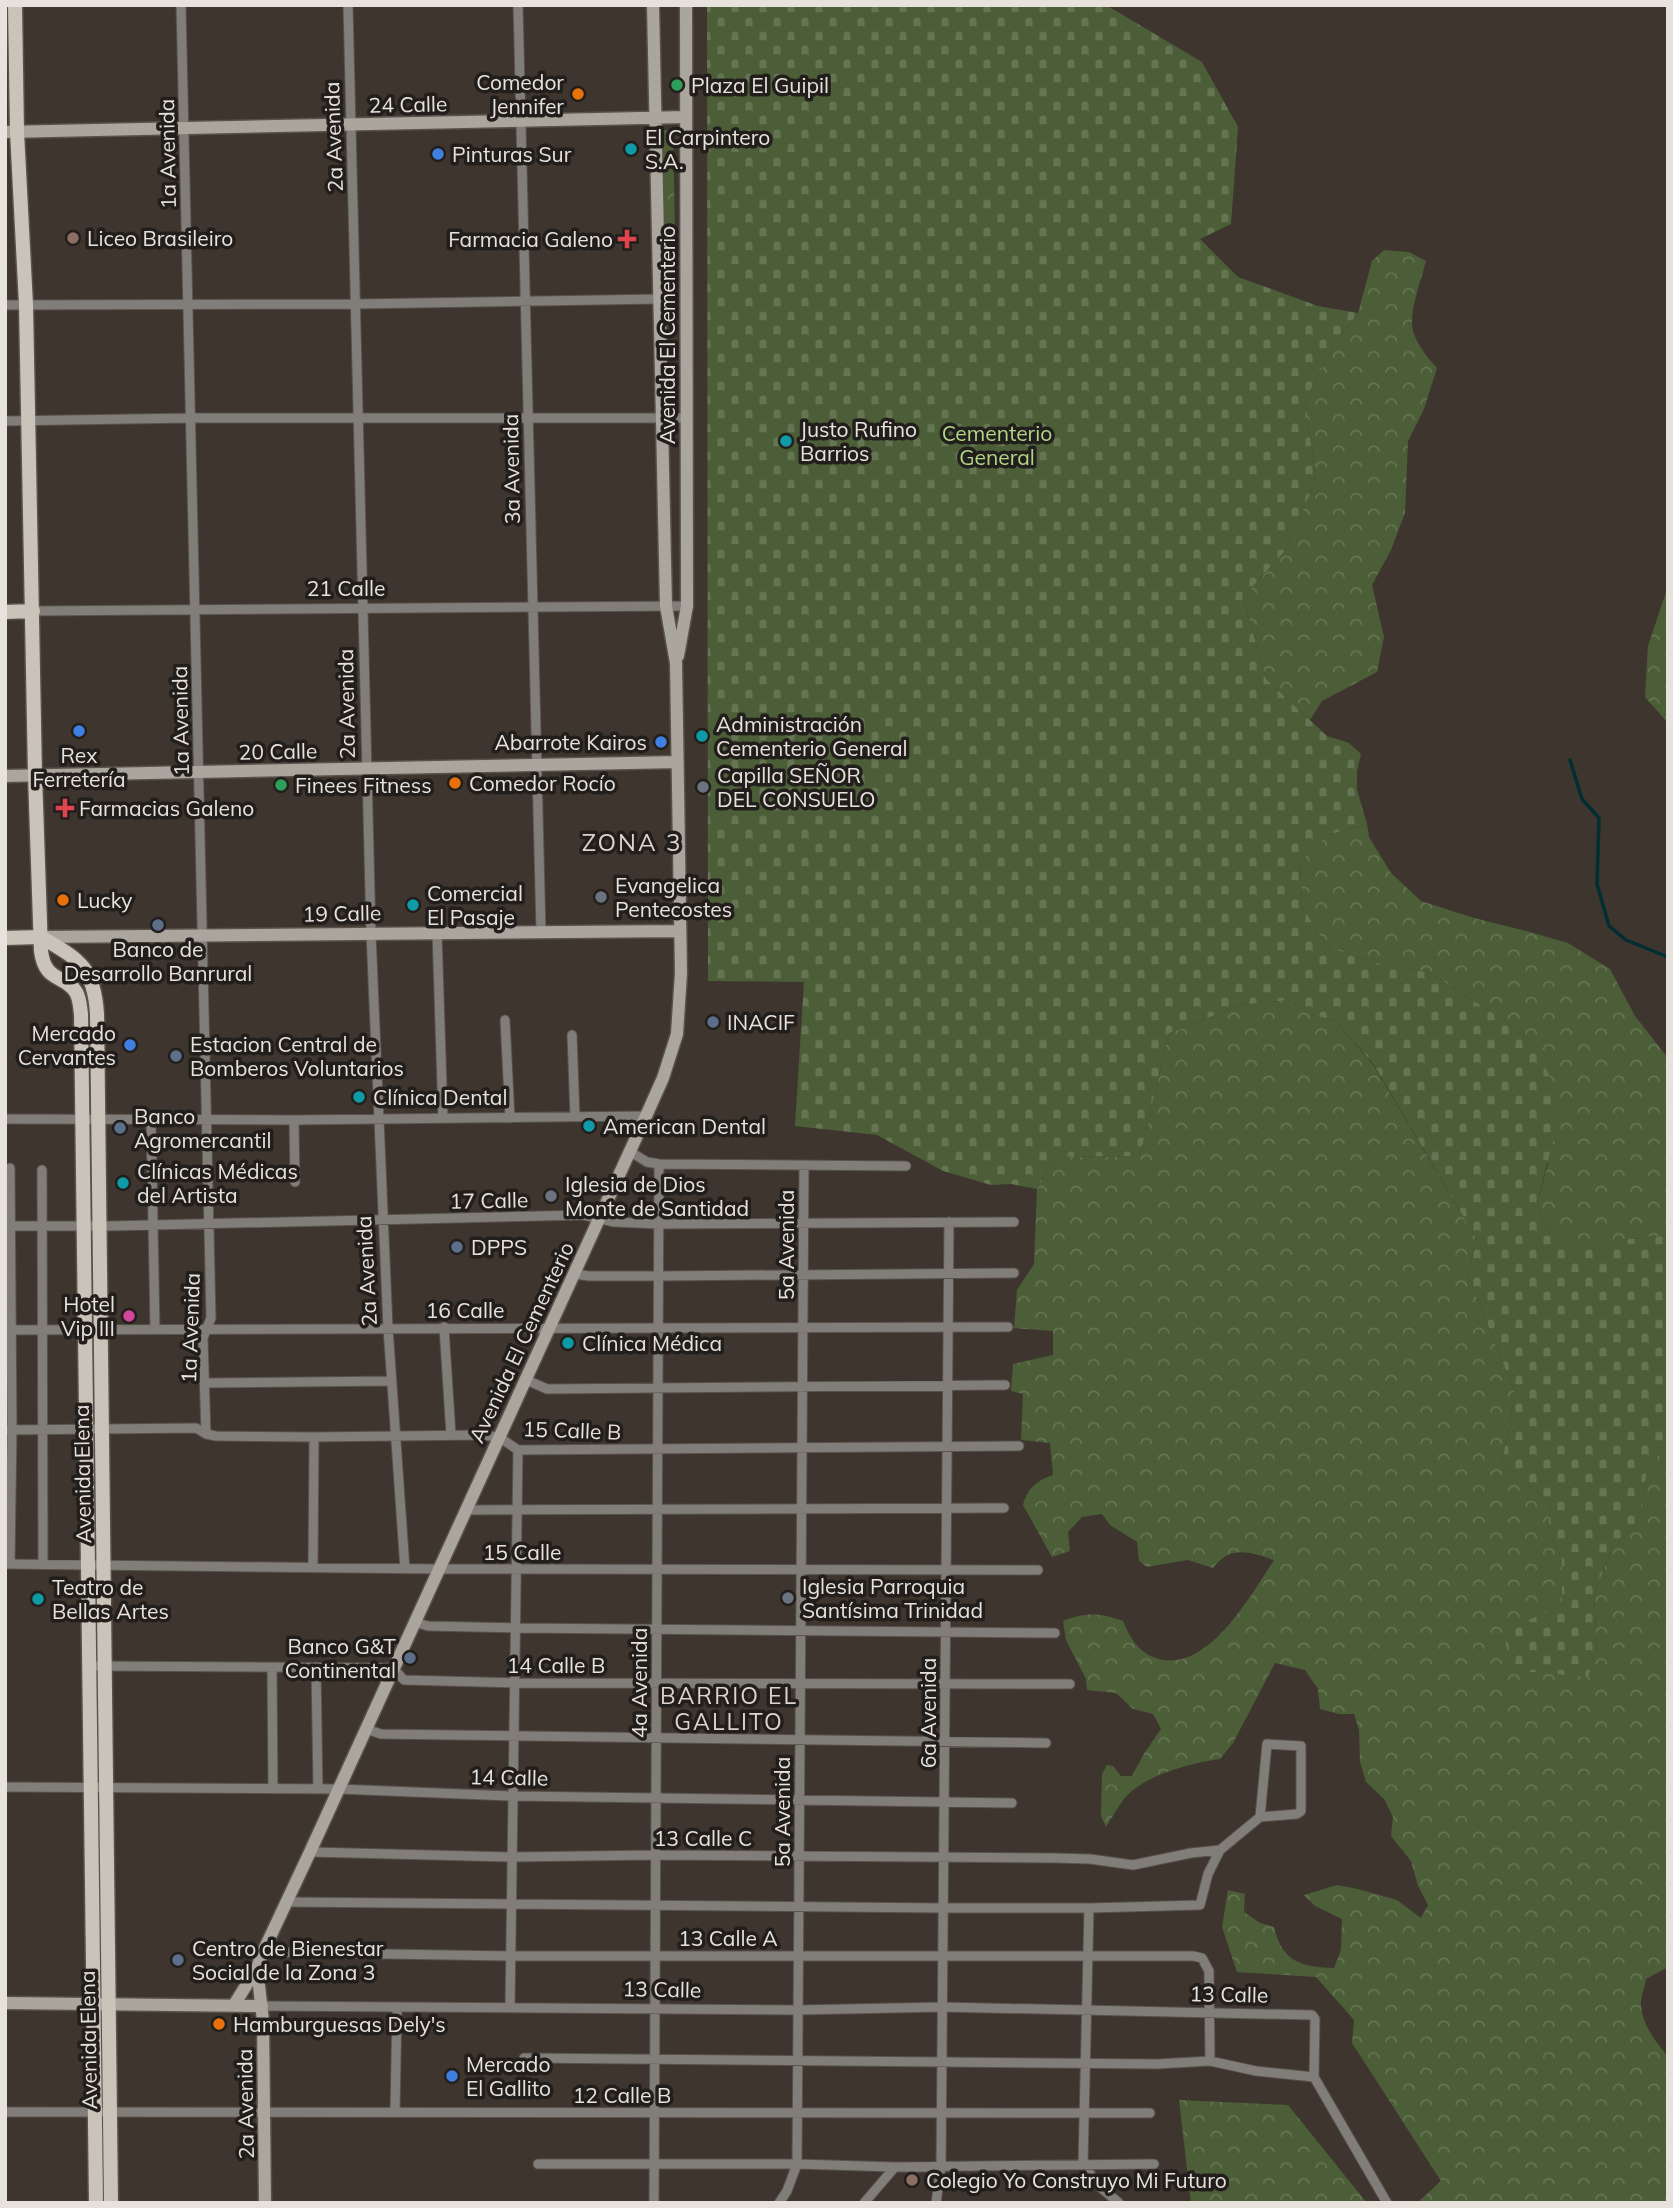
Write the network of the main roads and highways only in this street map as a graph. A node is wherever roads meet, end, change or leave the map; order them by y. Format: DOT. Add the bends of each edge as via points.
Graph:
graph roads {
  1 [pos="15,5"];
  2 [pos="653,5"];
  3 [pos="686,5"];
  4 [pos="686,117"];
  5 [pos="656,118"];
  6 [pos="11,132"];
  7 [pos="33,611"];
  8 [pos="5,612"];
  9 [pos="676,663"];
  10 [pos="677,762"];
  11 [pos="35,775"];
  12 [pos="5,776"];
  13 [pos="680,931"];
  14 [pos="41,937"];
  15 [pos="5,938"];
  16 [pos="90,1119"];
  17 [pos="92,1329"];
  18 [pos="257,1968"];
  19 [pos="5,2003"];
  20 [pos="102,2003"];
  21 [pos="234,2004"];
  22 [pos="262,2006"];
  23 [pos="96,2203"];
  24 [pos="111,2203"];
  25 [pos="265,2203"];
  1 -- 6 [label="main road, Avenida Elena"];
  2 -- 5 [label="main road, Avenida El Cementerio"];
  3 -- 4 [label="main road, Avenida El Cementerio"];
  4 -- 5 [label="main road, 24 Calle"];
  4 -- 9 [label="main road, Avenida El Cementerio" via="687,606"];
  5 -- 6 [label="main road, 24 Calle"];
  5 -- 9 [label="main road, Avenida El Cementerio" via="666,606"];
  6 -- 7 [label="main road, Avenida Elena" via="26,304"];
  7 -- 8 [label="main road, 21 Calle"];
  7 -- 11 [label="main road, Avenida Elena"];
  9 -- 10 [label="main road, Avenida El Cementerio"];
  10 -- 11 [label="main road, 20 Calle"];
  10 -- 13 [label="main road, Avenida El Cementerio"];
  11 -- 12 [label="main road, 20 Calle"];
  11 -- 14 [label="main road, Avenida Elena"];
  13 -- 14 [label="main road, 19 Calle"];
  13 -- 18 [label="main road, Avenida El Cementerio" via="677,1034 663,1078"];
  14 -- 15 [label="main road, 19 Calle"];
  14 -- 16 [label="main road, Avenida Elena" via="46,969 75,990 80,1002"];
  14 -- 16 [label="main road, Avenida Elena" via="77,959 94,988 97,1014"];
  16 -- 17 [label="main road, Avenida Elena" via="84,1226"];
  16 -- 17 [label="main road, Avenida Elena" via="99,1226"];
  17 -- 20 [label="main road, Avenida Elena" via="105,1564 107,1787"];
  17 -- 20 [label="main road, Avenida Elena" via="86,1429 90,1787"];
  18 -- 21 [label="main road"];
  18 -- 22 [label="main road, Avenida El Cementerio"];
  19 -- 20 [label="main road, 13 Calle"];
  20 -- 21 [label="main road, 13 Calle"];
  20 -- 23 [label="main road, Avenida Elena" via="95,2112"];
  20 -- 24 [label="main road, Avenida Elena"];
  21 -- 22 [label="main road, 13 Calle"];
  22 -- 25 [label="main road, 2a Avenida"];
}
